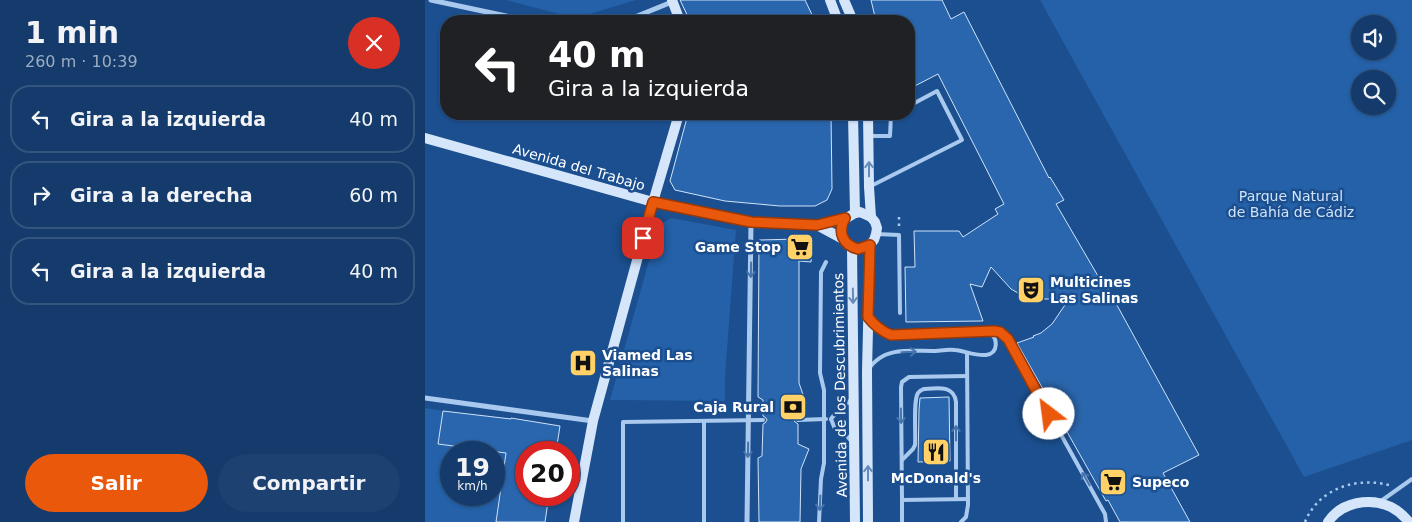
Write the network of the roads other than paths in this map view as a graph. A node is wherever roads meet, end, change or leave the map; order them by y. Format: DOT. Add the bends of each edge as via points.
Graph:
graph roads {
  1 [pos="431,0"];
  2 [pos="830,0"];
  3 [pos="844,0"];
  4 [pos="672,1"];
  5 [pos="501,15"];
  6 [pos="639,15"];
  7 [pos="678,15"];
  8 [pos="836,15"];
  9 [pos="850,15"];
  10 [pos="915,103"];
  11 [pos="677,120"];
  12 [pos="853,120"];
  13 [pos="868,120"];
  14 [pos="891,120"];
  15 [pos="869,136"];
  16 [pos="425,138"];
  17 [pos="869,187"];
  18 [pos="653,202"];
  19 [pos="855,213"];
  20 [pos="871,217"];
  21 [pos="845,218"];
  22 [pos="751,222"];
  23 [pos="817,225"];
  24 [pos="877,234"];
  25 [pos="843,239"];
  26 [pos="870,245"];
  27 [pos="852,247"];
  28 [pos="826,262"];
  29 [pos="899,313"];
  30 [pos="868,317"];
  31 [pos="989,332"];
  32 [pos="967,353"];
  33 [pos="867,371"];
  34 [pos="967,376"];
  35 [pos="855,397"];
  36 [pos="425,398"];
  37 [pos="748,420"];
  38 [pos="763,420"];
  39 [pos="798,420"];
  40 [pos="824,420"];
  41 [pos="831,420"];
  42 [pos="593,421"];
  43 [pos="704,421"];
  44 [pos="855,445"];
  45 [pos="901,460"];
  46 [pos="1412,479"];
  47 [pos="956,499"];
  48 [pos="969,499"];
  49 [pos="902,500"];
  50 [pos="1379,503"];
  51 [pos="574,522"];
  52 [pos="623,522"];
  53 [pos="704,522"];
  54 [pos="747,522"];
  55 [pos="819,522"];
  56 [pos="855,522"];
  57 [pos="868,522"];
  58 [pos="902,522"];
  59 [pos="961,522"];
  60 [pos="1106,522"];
  61 [pos="1328,522"];
  62 [pos="1409,522"];
  1 -- 5 [label="street"];
  2 -- 8 [label="main road"];
  3 -- 9 [label="main road"];
  4 -- 6 [label="street"];
  4 -- 7 [label="main road"];
  10 -- 17 [label="lane" via="937,91 962,140"];
  11 -- 18 [label="main road"];
  12 -- 19 [label="main road"];
  13 -- 15 [label="main road"];
  14 -- 15 [label="lane" via="890,136"];
  17 -- 15 [label="main road, one-way"];
  16 -- 18 [label="main road, Avenida del Trabajo"];
  17 -- 20 [label="main road"];
  18 -- 22 [label="main road, Avenida del Trabajo"];
  18 -- 42 [label="main road"];
  19 -- 20 [label="main road"];
  19 -- 21 [label="main road"];
  20 -- 24 [label="main road"];
  21 -- 23 [label="main road"];
  21 -- 25 [label="main road" via="841,229"];
  22 -- 23 [label="main road, Avenida del Trabajo"];
  22 -- 37 [label="street, one-way"];
  23 -- 25 [label="main road"];
  24 -- 26 [label="main road"];
  24 -- 29 [label="lane" via="899,235"];
  25 -- 27 [label="main road"];
  26 -- 27 [label="main road" via="858,249"];
  26 -- 30 [label="main road, Avenida de los Descubrimientos"];
  27 -- 35 [label="main road, Avenida de los Descubrimientos, one-way"];
  28 -- 40 [label="lane" via="821,272 820,373"];
  30 -- 31 [label="lane" via="874,325 891,335"];
  30 -- 33 [label="main road, Avenida de los Descubrimientos"];
  31 -- 32 [label="lane" via="996,342 992,352 985,355"];
  60 -- 31 [label="lane, one-way" via="1105,514 1008,339 1000,332"];
  33 -- 32 [label="lane, one-way" via="875,362 895,352 955,350"];
  32 -- 34 [label="lane"];
  57 -- 33 [label="main road, Avenida de los Descubrimientos, one-way"];
  34 -- 45 [label="lane, one-way" via="909,377 902,382"];
  34 -- 48 [label="lane"];
  35 -- 41 [label="lane" via="836,411"];
  35 -- 44 [label="main road, Avenida de los Descubrimientos"];
  36 -- 42 [label="street"];
  37 -- 38 [label="lane"];
  37 -- 43 [label="lane"];
  37 -- 54 [label="street, one-way"];
  39 -- 40 [label="lane"];
  40 -- 41 [label="lane"];
  40 -- 55 [label="lane, one-way"];
  41 -- 44 [label="lane" via="835,430 846,435"];
  42 -- 51 [label="main road"];
  43 -- 52 [label="lane" via="623,422"];
  43 -- 53 [label="lane"];
  44 -- 56 [label="main road, Avenida de los Descubrimientos"];
  47 -- 45 [label="lane, one-way" via="956,402 955,394 949,389 921,389 917,393 915,445"];
  45 -- 49 [label="lane"];
  46 -- 50 [label="lane"];
  47 -- 48 [label="lane"];
  47 -- 49 [label="lane"];
  48 -- 59 [label="lane" via="966,517"];
  49 -- 58 [label="lane"];
  50 -- 61 [label="main road" via="1352,504"];
  50 -- 62 [label="main road" via="1401,513"];
}
